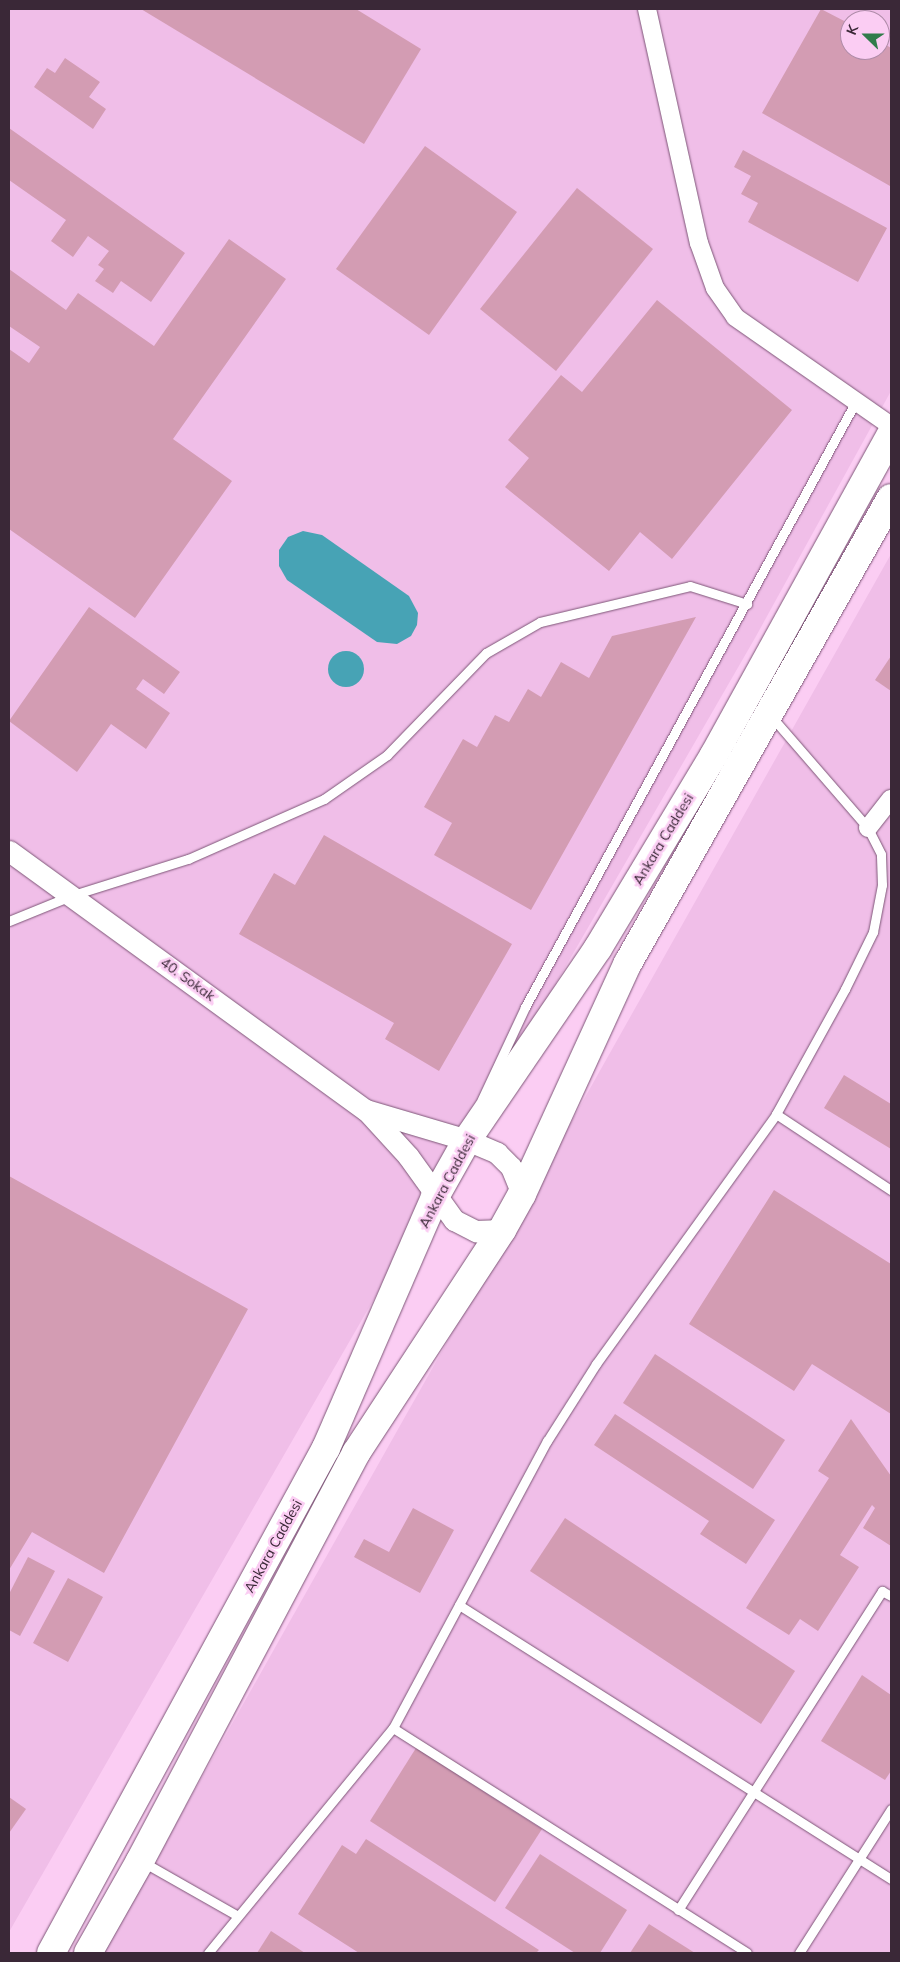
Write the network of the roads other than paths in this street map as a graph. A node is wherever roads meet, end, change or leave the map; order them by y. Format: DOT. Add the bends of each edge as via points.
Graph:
graph roads {
  1 [pos="647,9"];
  2 [pos="854,403"];
  3 [pos="891,426"];
  4 [pos="891,435"];
  5 [pos="891,498"];
  6 [pos="746,604"];
  7 [pos="770,714"];
  8 [pos="891,799"];
  9 [pos="868,828"];
  10 [pos="9,851"];
  11 [pos="73,895"];
  12 [pos="9,920"];
  13 [pos="366,1110"];
  14 [pos="776,1114"];
  15 [pos="467,1140"];
  16 [pos="891,1190"];
  17 [pos="522,1194"];
  18 [pos="435,1197"];
  19 [pos="502,1230"];
  20 [pos="891,1596"];
  21 [pos="459,1605"];
  22 [pos="392,1728"];
  23 [pos="754,1792"];
  24 [pos="891,1809"];
  25 [pos="860,1858"];
  26 [pos="140,1861"];
  27 [pos="891,1879"];
  28 [pos="678,1910"];
  29 [pos="238,1916"];
  30 [pos="51,1953"];
  31 [pos="88,1953"];
  32 [pos="208,1953"];
  33 [pos="747,1953"];
  34 [pos="798,1953"];
  1 -- 2 [label="street" via="699,243 715,288 735,317"];
  2 -- 3 [label="street"];
  2 -- 6 [label="lane"];
  4 -- 15 [label="highway, Ankara Caddesi" via="714,754 603,940"];
  5 -- 7 [label="highway, Ankara Caddesi"];
  6 -- 11 [label="lane" via="690,586 540,622 486,653 387,755 324,799 188,859"];
  6 -- 15 [label="lane" via="525,1007 485,1089"];
  7 -- 9 [label="lane"];
  7 -- 17 [label="highway, Ankara Caddesi" via="628,963"];
  8 -- 9 [label="street"];
  9 -- 14 [label="lane" via="880,854 882,885 873,932"];
  10 -- 11 [label="street, 40. Sokak"];
  11 -- 12 [label="lane"];
  11 -- 13 [label="street, 40. Sokak"];
  13 -- 15 [label="street"];
  13 -- 18 [label="street" via="408,1156"];
  14 -- 16 [label="lane"];
  14 -- 21 [label="lane" via="596,1364 547,1441"];
  15 -- 17 [label="street" via="498,1154 511,1167"];
  15 -- 18 [label="highway, Ankara Caddesi"];
  17 -- 19 [label="highway, Ankara Caddesi"];
  18 -- 19 [label="street" via="454,1220 476,1231"];
  18 -- 30 [label="highway, Ankara Caddesi" via="326,1448"];
  19 -- 26 [label="highway, Ankara Caddesi" via="356,1453"];
  20 -- 23 [label="lane" via="882,1591"];
  21 -- 22 [label="lane"];
  21 -- 23 [label="lane"];
  22 -- 28 [label="lane"];
  22 -- 29 [label="lane"];
  23 -- 25 [label="lane"];
  23 -- 28 [label="lane"];
  24 -- 25 [label="lane"];
  25 -- 27 [label="lane"];
  25 -- 34 [label="lane"];
  26 -- 29 [label="lane"];
  26 -- 31 [label="highway, Ankara Caddesi"];
  28 -- 33 [label="lane"];
  29 -- 32 [label="lane"];
}
